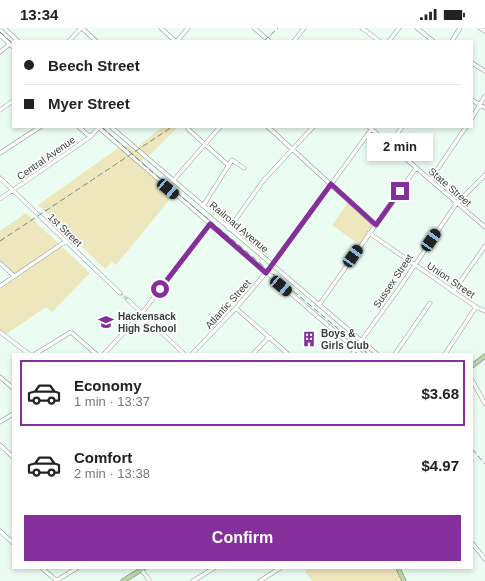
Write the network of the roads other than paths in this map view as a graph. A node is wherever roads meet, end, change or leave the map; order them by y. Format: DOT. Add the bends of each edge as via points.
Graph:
graph roads {
  1 [pos="4,28"];
  2 [pos="82,28"];
  3 [pos="161,28"];
  4 [pos="188,28"];
  5 [pos="254,28"];
  6 [pos="304,28"];
  7 [pos="362,28"];
  8 [pos="399,28"];
  9 [pos="417,28"];
  10 [pos="460,28"];
  11 [pos="480,28"];
  12 [pos="485,31"];
  13 [pos="0,35"];
  14 [pos="17,40"];
  15 [pos="70,40"];
  16 [pos="95,40"];
  17 [pos="175,40"];
  18 [pos="177,40"];
  19 [pos="268,40"];
  20 [pos="295,40"];
  21 [pos="378,40"];
  22 [pos="390,40"];
  23 [pos="433,40"];
  24 [pos="453,40"];
  25 [pos="10,44"];
  26 [pos="12,47"];
  27 [pos="0,52"];
  28 [pos="473,64"];
  29 [pos="485,71"];
  30 [pos="485,96"];
  31 [pos="473,101"];
  32 [pos="12,102"];
  33 [pos="481,105"];
  34 [pos="485,108"];
  35 [pos="0,110"];
  36 [pos="473,117"];
  37 [pos="38,128"];
  38 [pos="80,128"];
  39 [pos="97,128"];
  40 [pos="99,128"];
  41 [pos="111,128"];
  42 [pos="219,128"];
  43 [pos="269,128"];
  44 [pos="312,128"];
  45 [pos="371,128"];
  46 [pos="401,128"];
  47 [pos="465,128"];
  48 [pos="188,129"];
  49 [pos="90,137"];
  50 [pos="205,144"];
  51 [pos="389,144"];
  52 [pos="292,149"];
  53 [pos="0,153"];
  54 [pos="229,166"];
  55 [pos="244,168"];
  56 [pos="416,168"];
  57 [pos="485,175"];
  58 [pos="0,178"];
  59 [pos="430,180"];
  60 [pos="173,181"];
  61 [pos="331,184"];
  62 [pos="13,191"];
  63 [pos="0,199"];
  64 [pos="456,204"];
  65 [pos="203,206"];
  66 [pos="210,224"];
  67 [pos="376,225"];
  68 [pos="485,227"];
  69 [pos="229,229"];
  70 [pos="369,233"];
  71 [pos="66,241"];
  72 [pos="485,246"];
  73 [pos="0,263"];
  74 [pos="272,265"];
  75 [pos="414,265"];
  76 [pos="266,273"];
  77 [pos="14,276"];
  78 [pos="0,286"];
  79 [pos="453,292"];
  80 [pos="120,293"];
  81 [pos="128,300"];
  82 [pos="430,303"];
  83 [pos="318,305"];
  84 [pos="236,308"];
  85 [pos="476,308"];
  86 [pos="485,311"];
  87 [pos="142,313"];
  88 [pos="0,332"];
  89 [pos="268,337"];
  90 [pos="361,341"];
  91 [pos="356,349"];
  92 [pos="28,353"];
  93 [pos="37,353"];
  94 [pos="95,353"];
  95 [pos="105,353"];
  96 [pos="183,353"];
  97 [pos="193,353"];
  98 [pos="254,353"];
  99 [pos="287,353"];
  100 [pos="353,353"];
  101 [pos="360,353"];
  102 [pos="375,353"];
  103 [pos="396,353"];
  104 [pos="446,353"];
  105 [pos="485,356"];
  106 [pos="473,365"];
  107 [pos="0,377"];
  108 [pos="473,382"];
  109 [pos="12,387"];
  110 [pos="485,404"];
  111 [pos="12,415"];
  112 [pos="0,422"];
  113 [pos="0,445"];
  114 [pos="12,456"];
  115 [pos="0,531"];
  116 [pos="12,542"];
  117 [pos="473,545"];
  118 [pos="485,559"];
  119 [pos="43,569"];
  120 [pos="74,569"];
  121 [pos="141,569"];
  122 [pos="143,569"];
  123 [pos="212,569"];
  124 [pos="278,569"];
  125 [pos="398,569"];
  126 [pos="402,580"];
  127 [pos="56,581"];
  128 [pos="123,581"];
  129 [pos="150,581"];
  130 [pos="193,581"];
  131 [pos="260,581"];
  1 -- 14 [label="street"];
  2 -- 15 [label="street"];
  2 -- 16 [label="street"];
  3 -- 17 [label="street"];
  4 -- 18 [label="street"];
  5 -- 19 [label="street"];
  6 -- 20 [label="street"];
  7 -- 21 [label="street"];
  8 -- 22 [label="street"];
  9 -- 23 [label="street"];
  10 -- 24 [label="street"];
  11 -- 12 [label="street"];
  13 -- 25 [label="street"];
  25 -- 26 [label="street"];
  25 -- 27 [label="street"];
  28 -- 29 [label="street"];
  30 -- 33 [label="street"];
  31 -- 33 [label="street"];
  32 -- 35 [label="street"];
  33 -- 34 [label="street"];
  33 -- 36 [label="street"];
  37 -- 53 [label="street"];
  38 -- 49 [label="street"];
  39 -- 49 [label="street, Central Avenue"];
  40 -- 66 [label="street, Railroad Avenue"];
  41 -- 60 [label="street, Railroad Avenue"];
  42 -- 50 [label="street"];
  43 -- 52 [label="street"];
  44 -- 52 [label="street"];
  45 -- 51 [label="street, State Street"];
  45 -- 61 [label="street, Atlantic Street"];
  46 -- 51 [label="street"];
  47 -- 59 [label="street"];
  48 -- 50 [label="street"];
  49 -- 62 [label="street, Central Avenue"];
  50 -- 54 [label="street"];
  50 -- 60 [label="street"];
  51 -- 56 [label="street, State Street"];
  52 -- 61 [label="street"];
  52 -- 69 [label="street" via="263,181"];
  54 -- 55 [label="street" via="232,160"];
  54 -- 65 [label="street"];
  56 -- 59 [label="street, State Street"];
  56 -- 67 [label="street"];
  57 -- 64 [label="street, Sussex Street"];
  58 -- 62 [label="street, 1st Street"];
  59 -- 64 [label="street, State Street"];
  60 -- 65 [label="street, Railroad Avenue"];
  61 -- 67 [label="street"];
  61 -- 74 [label="street, Atlantic Street"];
  62 -- 63 [label="street, Central Avenue"];
  62 -- 71 [label="street, 1st Street"];
  64 -- 68 [label="street, State Street"];
  64 -- 75 [label="street, Sussex Street"];
  65 -- 69 [label="street, Railroad Avenue"];
  66 -- 76 [label="street, Railroad Avenue"];
  66 -- 87 [label="street"];
  67 -- 70 [label="street"];
  69 -- 74 [label="street, Railroad Avenue"];
  70 -- 75 [label="street, Union Street"];
  70 -- 83 [label="street"];
  71 -- 77 [label="street"];
  71 -- 80 [label="street, 1st Street"];
  72 -- 79 [label="street"];
  73 -- 77 [label="street"];
  74 -- 76 [label="street, Atlantic Street"];
  74 -- 83 [label="street, Railroad Avenue"];
  75 -- 79 [label="street, Union Street"];
  75 -- 90 [label="street, Sussex Street"];
  76 -- 84 [label="street, Atlantic Street"];
  76 -- 91 [label="street, Railroad Avenue"];
  77 -- 78 [label="street"];
  79 -- 85 [label="street, Union Street"];
  81 -- 87 [label="street"];
  82 -- 103 [label="street"];
  83 -- 90 [label="street, Railroad Avenue"];
  84 -- 89 [label="street"];
  84 -- 97 [label="street, Atlantic Street"];
  85 -- 86 [label="street, Union Street"];
  85 -- 104 [label="street"];
  87 -- 95 [label="street"];
  87 -- 96 [label="street"];
  88 -- 92 [label="street"];
  89 -- 98 [label="street"];
  89 -- 99 [label="street"];
  90 -- 102 [label="street, Railroad Avenue"];
  91 -- 100 [label="street"];
  91 -- 101 [label="street, Railroad Avenue"];
  93 -- 94 [label="street" via="71,332"];
  105 -- 106 [label="main road"];
  107 -- 109 [label="street"];
  108 -- 110 [label="street"];
  111 -- 112 [label="street"];
  113 -- 114 [label="street"];
  115 -- 116 [label="street"];
  117 -- 118 [label="street"];
  119 -- 127 [label="street"];
  120 -- 127 [label="street"];
  121 -- 128 [label="main road"];
  122 -- 129 [label="street"];
  123 -- 130 [label="street"];
  124 -- 131 [label="street"];
  125 -- 126 [label="main road"];
}
